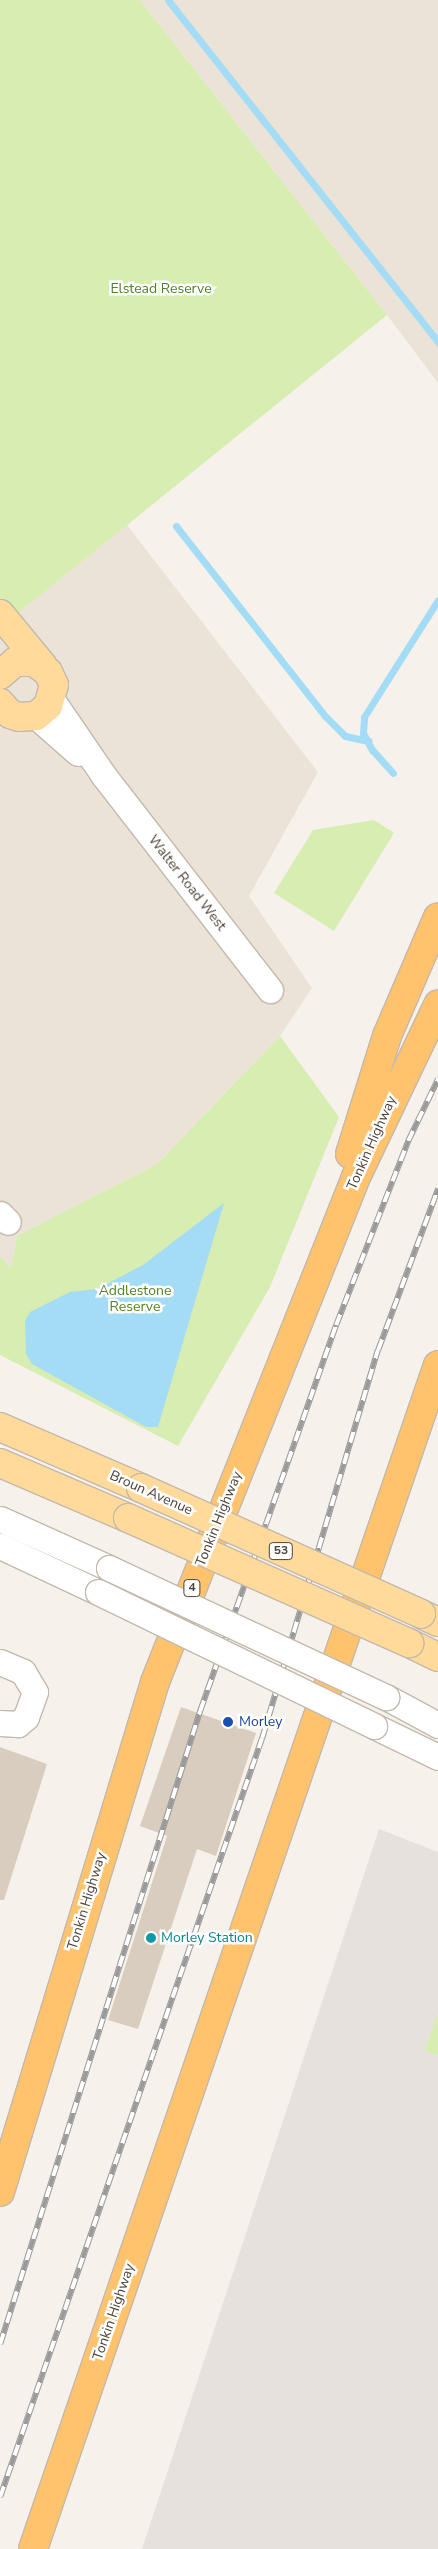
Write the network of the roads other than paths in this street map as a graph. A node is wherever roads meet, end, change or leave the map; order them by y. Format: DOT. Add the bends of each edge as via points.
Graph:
graph roads {
  1 [pos="0,614"];
  2 [pos="43,666"];
  3 [pos="0,675"];
  4 [pos="21,712"];
  5 [pos="438,917"];
  6 [pos="270,990"];
  7 [pos="438,1005"];
  8 [pos="294,1330"];
  9 [pos="438,1365"];
  10 [pos="0,1427"];
  11 [pos="0,1463"];
  12 [pos="0,1519"];
  13 [pos="0,1546"];
  14 [pos="430,1618"];
  15 [pos="438,1657"];
  16 [pos="0,1662"];
  17 [pos="0,1723"];
  18 [pos="438,1725"];
  19 [pos="438,1757"];
  20 [pos="0,2192"];
  21 [pos="33,2549"];
  1 -- 2 [label="main road"];
  2 -- 3 [label="main road" via="24,660 15,662"];
  2 -- 4 [label="main road" via="54,685"];
  4 -- 6 [label="street, Walter Road West" via="104,776"];
  5 -- 8 [label="highway" via="387,1036"];
  7 -- 8 [label="highway, Tonkin Highway / 4" via="356,1177"];
  8 -- 20 [label="highway, Tonkin Highway / 4" via="155,1682"];
  9 -- 21 [label="highway, Tonkin Highway"];
  10 -- 14 [label="main road, Broun Avenue / 53, bridge"];
  11 -- 15 [label="main road, 53, bridge"];
  12 -- 18 [label="street, bridge" via="386,1697"];
  13 -- 19 [label="street, bridge"];
  16 -- 17 [label="street" via="23,1672 34,1692 26,1717 18,1724"];
}
